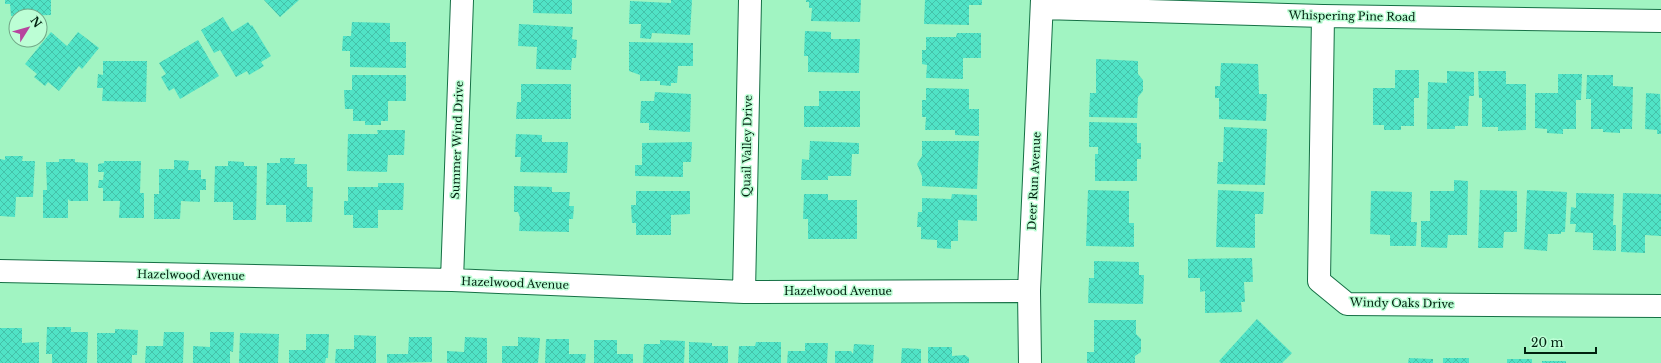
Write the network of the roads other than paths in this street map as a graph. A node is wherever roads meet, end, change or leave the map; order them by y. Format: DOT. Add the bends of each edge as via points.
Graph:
graph roads {
  1 [pos="462,0"];
  2 [pos="750,0"];
  3 [pos="1042,4"];
  4 [pos="1322,16"];
  5 [pos="1661,21"];
  6 [pos="0,271"];
  7 [pos="452,280"];
  8 [pos="1029,291"];
  9 [pos="744,292"];
  10 [pos="1661,306"];
  11 [pos="1030,363"];
  1 -- 7 [label="street, Summer Wind Drive"];
  2 -- 9 [label="street, Quail Valley Drive"];
  3 -- 4 [label="street, Whispering Pine Road"];
  3 -- 8 [label="street, Deer Run Avenue"];
  4 -- 5 [label="street, Whispering Pine Road"];
  4 -- 10 [label="street, Windy Oaks Drive" via="1319,281 1347,304"];
  6 -- 7 [label="street, Hazelwood Avenue"];
  7 -- 9 [label="street, Hazelwood Avenue"];
  8 -- 9 [label="street, Hazelwood Avenue"];
  8 -- 11 [label="street, Deer Run Avenue"];
}
